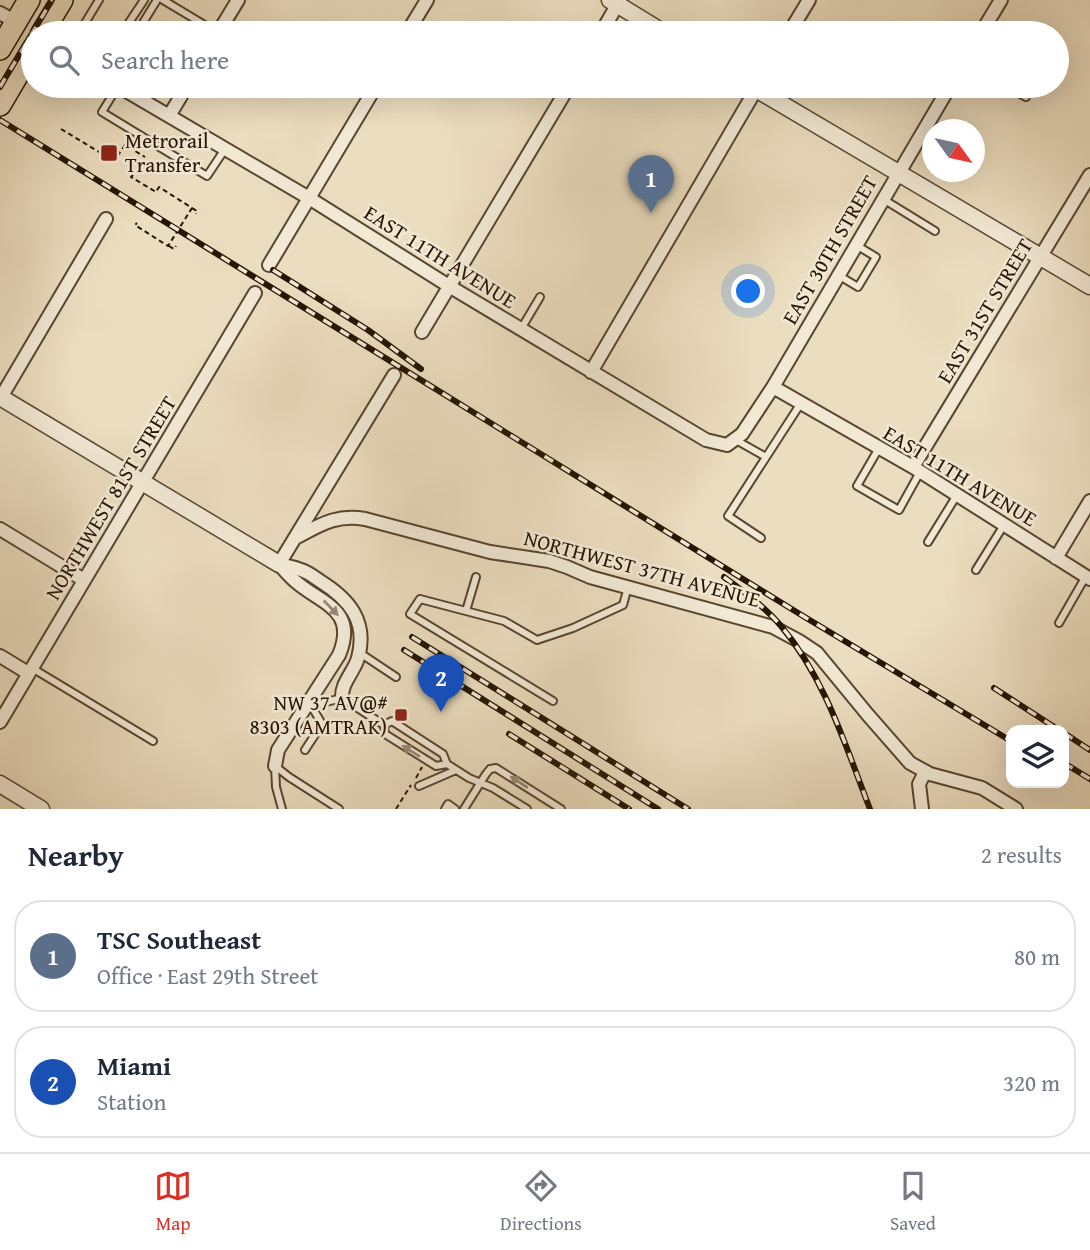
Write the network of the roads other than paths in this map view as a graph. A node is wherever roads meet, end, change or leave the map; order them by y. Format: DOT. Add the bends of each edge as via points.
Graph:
graph roads {
  1 [pos="29,0"];
  2 [pos="62,0"];
  3 [pos="99,0"];
  4 [pos="144,0"];
  5 [pos="156,0"];
  6 [pos="163,0"];
  7 [pos="238,0"];
  8 [pos="427,0"];
  9 [pos="809,0"];
  10 [pos="1001,0"];
  11 [pos="616,2"];
  12 [pos="8,18"];
  13 [pos="50,21"];
  14 [pos="86,21"];
  15 [pos="130,21"];
  16 [pos="144,21"];
  17 [pos="198,21"];
  18 [pos="225,21"];
  19 [pos="414,21"];
  20 [pos="607,21"];
  21 [pos="645,21"];
  22 [pos="796,21"];
  23 [pos="988,21"];
  24 [pos="0,49"];
  25 [pos="21,69"];
  26 [pos="111,98"];
  27 [pos="138,98"];
  28 [pos="179,98"];
  29 [pos="369,98"];
  30 [pos="562,98"];
  31 [pos="749,98"];
  32 [pos="773,98"];
  33 [pos="943,98"];
  34 [pos="0,105"];
  35 [pos="169,116"];
  36 [pos="225,149"];
  37 [pos="898,173"];
  38 [pos="1090,175"];
  39 [pos="309,198"];
  40 [pos="883,199"];
  41 [pos="106,219"];
  42 [pos="935,231"];
  43 [pos="856,245"];
  44 [pos="1040,257"];
  45 [pos="269,265"];
  46 [pos="838,275"];
  47 [pos="449,286"];
  48 [pos="1090,286"];
  49 [pos="255,293"];
  50 [pos="540,297"];
  51 [pos="521,329"];
  52 [pos="422,332"];
  53 [pos="591,372"];
  54 [pos="394,374"];
  55 [pos="773,387"];
  56 [pos="0,398"];
  57 [pos="801,403"];
  58 [pos="738,436"];
  59 [pos="879,448"];
  60 [pos="766,457"];
  61 [pos="916,470"];
  62 [pos="142,482"];
  63 [pos="957,495"];
  64 [pos="1090,501"];
  65 [pos="1004,525"];
  66 [pos="0,529"];
  67 [pos="295,538"];
  68 [pos="761,538"];
  69 [pos="928,542"];
  70 [pos="1056,558"];
  71 [pos="279,564"];
  72 [pos="976,570"];
  73 [pos="476,576"];
  74 [pos="1088,578"];
  75 [pos="84,580"];
  76 [pos="628,587"];
  77 [pos="466,611"];
  78 [pos="1059,623"];
  79 [pos="359,653"];
  80 [pos="0,656"];
  81 [pos="30,670"];
  82 [pos="396,677"];
  83 [pos="342,698"];
  84 [pos="553,701"];
  85 [pos="309,702"];
  86 [pos="0,722"];
  87 [pos="384,725"];
  88 [pos="153,741"];
  89 [pos="305,750"];
  90 [pos="447,764"];
  91 [pos="275,766"];
  92 [pos="456,770"];
  93 [pos="925,772"];
  94 [pos="480,783"];
  95 [pos="0,784"];
  96 [pos="419,786"];
  97 [pos="22,804"];
  98 [pos="41,809"];
  99 [pos="282,809"];
  100 [pos="339,809"];
  101 [pos="445,809"];
  102 [pos="455,809"];
  103 [pos="464,809"];
  104 [pos="527,809"];
  105 [pos="561,809"];
  106 [pos="922,809"];
  107 [pos="1016,809"];
  1 -- 12 [label="main road"];
  2 -- 13 [label="main road"];
  3 -- 14 [label="lane"];
  4 -- 15 [label="lane"];
  5 -- 16 [label="lane"];
  6 -- 17 [label="lane"];
  7 -- 18 [label="street"];
  8 -- 19 [label="street"];
  9 -- 22 [label="street"];
  10 -- 23 [label="street"];
  11 -- 20 [label="street"];
  11 -- 21 [label="street"];
  12 -- 24 [label="main road"];
  25 -- 34 [label="main road"];
  26 -- 36 [label="lane" via="102,112 207,176"];
  27 -- 35 [label="street, EAST 11TH AVENUE"];
  28 -- 35 [label="street"];
  29 -- 39 [label="street"];
  30 -- 47 [label="street"];
  31 -- 53 [label="street"];
  32 -- 37 [label="street"];
  33 -- 37 [label="street, EAST 30TH STREET"];
  35 -- 36 [label="street, EAST 11TH AVENUE"];
  36 -- 39 [label="street, EAST 11TH AVENUE"];
  37 -- 40 [label="street, EAST 30TH STREET"];
  37 -- 44 [label="street"];
  38 -- 44 [label="street, EAST 31ST STREET"];
  39 -- 45 [label="street"];
  39 -- 47 [label="street, EAST 11TH AVENUE"];
  40 -- 42 [label="lane"];
  40 -- 43 [label="street, EAST 30TH STREET"];
  41 -- 56 [label="street"];
  43 -- 46 [label="street, EAST 30TH STREET"];
  43 -- 46 [label="lane" via="876,257 858,287"];
  44 -- 48 [label="street"];
  44 -- 61 [label="street, EAST 31ST STREET"];
  46 -- 55 [label="street, EAST 30TH STREET"];
  47 -- 51 [label="street, EAST 11TH AVENUE"];
  47 -- 52 [label="street"];
  49 -- 62 [label="street, NORTHWEST 81ST STREET"];
  50 -- 51 [label="lane"];
  51 -- 53 [label="street, EAST 11TH AVENUE"];
  53 -- 58 [label="street, EAST 11TH AVENUE" via="706,440 727,445"];
  54 -- 67 [label="street"];
  55 -- 57 [label="street, EAST 11TH AVENUE"];
  55 -- 58 [label="street, EAST 30TH STREET"];
  56 -- 62 [label="street"];
  57 -- 59 [label="street, EAST 11TH AVENUE"];
  57 -- 60 [label="lane"];
  58 -- 60 [label="lane"];
  59 -- 61 [label="street, EAST 11TH AVENUE"];
  59 -- 61 [label="lane" via="857,486 899,510"];
  60 -- 68 [label="lane" via="729,516"];
  61 -- 63 [label="street, EAST 11TH AVENUE"];
  62 -- 71 [label="street"];
  62 -- 75 [label="street, NORTHWEST 81ST STREET"];
  63 -- 65 [label="street, EAST 11TH AVENUE"];
  63 -- 69 [label="lane"];
  64 -- 70 [label="street"];
  65 -- 70 [label="street, EAST 11TH AVENUE"];
  65 -- 72 [label="lane"];
  66 -- 75 [label="street"];
  67 -- 71 [label="street"];
  67 -- 76 [label="street, NORTHWEST 37TH AVENUE" via="331,520 358,518 490,552 549,561"];
  70 -- 74 [label="street, EAST 11TH AVENUE"];
  71 -- 79 [label="street" via="302,570 346,600 359,627"];
  71 -- 85 [label="street, one-way" via="331,605 342,623 341,650"];
  73 -- 77 [label="lane"];
  74 -- 78 [label="lane"];
  75 -- 81 [label="street, NORTHWEST 81ST STREET"];
  76 -- 77 [label="lane" via="623,604 537,640 504,621"];
  76 -- 93 [label="street, NORTHWEST 37TH AVENUE" via="753,621 806,645 906,759"];
  77 -- 84 [label="lane" via="420,599 410,614"];
  79 -- 82 [label="lane"];
  79 -- 83 [label="street" via="342,688"];
  80 -- 81 [label="street"];
  81 -- 86 [label="street, NORTHWEST 81ST STREET"];
  81 -- 88 [label="lane"];
  83 -- 85 [label="lane"];
  83 -- 87 [label="lane"];
  85 -- 89 [label="lane" via="322,724"];
  85 -- 91 [label="street" via="278,750"];
  87 -- 90 [label="lane" via="392,722 443,754"];
  90 -- 87 [label="lane, one-way" via="436,766 385,734"];
  90 -- 92 [label="lane"];
  91 -- 99 [label="lane"];
  91 -- 100 [label="lane"];
  92 -- 94 [label="lane"];
  92 -- 96 [label="lane"];
  93 -- 106 [label="street" via="919,784"];
  93 -- 107 [label="street, NORTHWEST 37TH AVENUE" via="982,788"];
  94 -- 103 [label="lane"];
  94 -- 104 [label="lane"];
  105 -- 94 [label="lane, one-way" via="499,769 491,769"];
  95 -- 97 [label="street"];
  97 -- 98 [label="street"];
  101 -- 102 [label="lane" via="448,804"];
}
